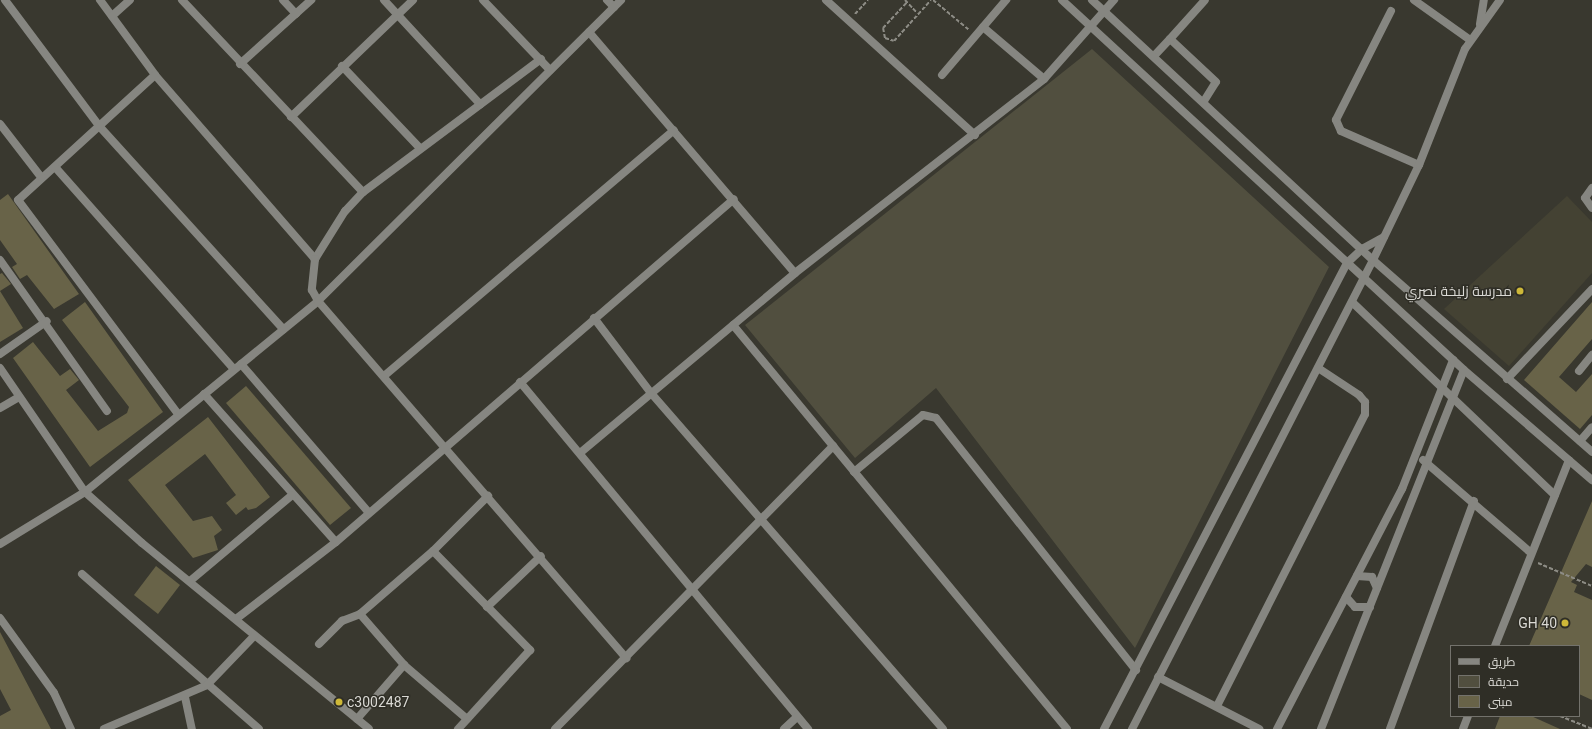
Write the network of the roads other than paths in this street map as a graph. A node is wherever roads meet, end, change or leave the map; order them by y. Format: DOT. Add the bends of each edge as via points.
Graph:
graph roads {
  1 [pos="5,0"];
  2 [pos="100,0"];
  3 [pos="130,0"];
  4 [pos="182,0"];
  5 [pos="283,0"];
  6 [pos="311,0"];
  7 [pos="384,0"];
  8 [pos="413,0"];
  9 [pos="483,0"];
  10 [pos="607,0"];
  11 [pos="621,0"];
  12 [pos="826,0"];
  13 [pos="1006,0"];
  14 [pos="1062,0"];
  15 [pos="1092,0"];
  16 [pos="1114,0"];
  17 [pos="1205,0"];
  18 [pos="1414,0"];
  19 [pos="1484,0"];
  20 [pos="1500,0"];
  21 [pos="614,7"];
  22 [pos="1104,11"];
  23 [pos="1391,11"];
  24 [pos="296,14"];
  25 [pos="397,14"];
  26 [pos="112,16"];
  27 [pos="1480,24"];
  28 [pos="983,27"];
  29 [pos="1091,27"];
  30 [pos="589,32"];
  31 [pos="1170,39"];
  32 [pos="1470,40"];
  33 [pos="1154,56"];
  34 [pos="541,59"];
  35 [pos="240,64"];
  36 [pos="342,66"];
  37 [pos="550,70"];
  38 [pos="155,75"];
  39 [pos="942,75"];
  40 [pos="1044,79"];
  41 [pos="1204,101"];
  42 [pos="480,104"];
  43 [pos="291,117"];
  44 [pos="100,127"];
  45 [pos="1,128"];
  46 [pos="674,130"];
  47 [pos="975,135"];
  48 [pos="419,147"];
  49 [pos="1419,165"];
  50 [pos="55,167"];
  51 [pos="41,177"];
  52 [pos="1592,188"];
  53 [pos="363,192"];
  54 [pos="734,199"];
  55 [pos="1592,208"];
  56 [pos="1384,237"];
  57 [pos="1362,249"];
  58 [pos="315,258"];
  59 [pos="0,260"];
  60 [pos="1374,260"];
  61 [pos="1347,263"];
  62 [pos="795,273"];
  63 [pos="1364,279"];
  64 [pos="1592,289"];
  65 [pos="318,301"];
  66 [pos="1352,302"];
  67 [pos="594,318"];
  68 [pos="47,321"];
  69 [pos="733,325"];
  70 [pos="283,329"];
  71 [pos="0,354"];
  72 [pos="1592,355"];
  73 [pos="1454,360"];
  74 [pos="241,364"];
  75 [pos="0,368"];
  76 [pos="1318,368"];
  77 [pos="234,370"];
  78 [pos="1464,370"];
  79 [pos="1579,371"];
  80 [pos="384,376"];
  81 [pos="1507,379"];
  82 [pos="520,382"];
  83 [pos="1441,389"];
  84 [pos="651,393"];
  85 [pos="204,394"];
  86 [pos="19,396"];
  87 [pos="1453,399"];
  88 [pos="0,408"];
  89 [pos="107,411"];
  90 [pos="178,414"];
  91 [pos="1592,427"];
  92 [pos="1580,441"];
  93 [pos="446,446"];
  94 [pos="833,446"];
  95 [pos="1592,452"];
  96 [pos="580,453"];
  97 [pos="1417,457"];
  98 [pos="1569,460"];
  99 [pos="1428,463"];
  100 [pos="854,472"];
  101 [pos="1592,480"];
  102 [pos="85,492"];
  103 [pos="292,495"];
  104 [pos="1555,495"];
  105 [pos="488,496"];
  106 [pos="1474,502"];
  107 [pos="369,513"];
  108 [pos="762,518"];
  109 [pos="336,542"];
  110 [pos="0,544"];
  111 [pos="433,551"];
  112 [pos="541,556"];
  113 [pos="1529,556"];
  114 [pos="82,574"];
  115 [pos="1357,576"];
  116 [pos="190,582"];
  117 [pos="1377,588"];
  118 [pos="691,589"];
  119 [pos="1346,597"];
  120 [pos="1370,607"];
  121 [pos="487,608"];
  122 [pos="360,614"];
  123 [pos="0,618"];
  124 [pos="236,620"];
  125 [pos="254,636"];
  126 [pos="319,644"];
  127 [pos="1495,645"];
  128 [pos="626,658"];
  129 [pos="404,665"];
  130 [pos="1136,670"];
  131 [pos="1158,677"];
  132 [pos="207,684"];
  133 [pos="185,697"];
  134 [pos="1217,706"];
  135 [pos="797,717"];
  136 [pos="1468,717"];
  137 [pos="357,719"];
  138 [pos="467,719"];
  139 [pos="71,729"];
  140 [pos="104,729"];
  141 [pos="192,729"];
  142 [pos="259,729"];
  143 [pos="369,729"];
  144 [pos="458,729"];
  145 [pos="555,729"];
  146 [pos="784,729"];
  147 [pos="808,729"];
  148 [pos="942,729"];
  149 [pos="1067,729"];
  150 [pos="1104,729"];
  151 [pos="1132,729"];
  152 [pos="1259,729"];
  153 [pos="1277,729"];
  154 [pos="1321,729"];
  155 [pos="1390,729"];
  156 [pos="1463,729"];
  1 -- 44 [label="street"];
  2 -- 26 [label="street"];
  3 -- 26 [label="street"];
  4 -- 35 [label="street"];
  5 -- 24 [label="street"];
  6 -- 24 [label="street"];
  7 -- 25 [label="street"];
  8 -- 25 [label="street"];
  9 -- 34 [label="street"];
  10 -- 21 [label="street"];
  11 -- 21 [label="street"];
  12 -- 47 [label="street"];
  13 -- 28 [label="street"];
  14 -- 29 [label="street"];
  15 -- 22 [label="street"];
  16 -- 22 [label="street"];
  17 -- 31 [label="street"];
  18 -- 32 [label="street"];
  19 -- 27 [label="street"];
  20 -- 27 [label="street" via="1492,14"];
  21 -- 30 [label="street"];
  22 -- 29 [label="street"];
  22 -- 33 [label="street"];
  23 -- 49 [label="street" via="1336,120 1341,131"];
  24 -- 35 [label="street"];
  25 -- 36 [label="street"];
  25 -- 42 [label="street"];
  26 -- 38 [label="street"];
  27 -- 32 [label="street"];
  28 -- 39 [label="street"];
  28 -- 40 [label="street"];
  29 -- 40 [label="street"];
  29 -- 61 [label="street"];
  30 -- 37 [label="street"];
  30 -- 46 [label="street"];
  31 -- 33 [label="street"];
  31 -- 41 [label="street" via="1216,82"];
  32 -- 49 [label="street"];
  33 -- 41 [label="street"];
  34 -- 37 [label="street"];
  34 -- 42 [label="street"];
  35 -- 43 [label="street"];
  36 -- 43 [label="street"];
  36 -- 48 [label="street"];
  37 -- 65 [label="street"];
  38 -- 44 [label="street"];
  38 -- 58 [label="street"];
  40 -- 47 [label="street"];
  41 -- 57 [label="street"];
  42 -- 48 [label="street"];
  43 -- 53 [label="street"];
  44 -- 50 [label="street"];
  44 -- 70 [label="street"];
  45 -- 51 [label="street"];
  46 -- 54 [label="street"];
  46 -- 80 [label="street"];
  47 -- 62 [label="street"];
  48 -- 53 [label="street"];
  49 -- 56 [label="street"];
  50 -- 51 [label="street"];
  50 -- 77 [label="street"];
  51 -- 90 [label="street" via="18,200"];
  52 -- 55 [label="street" via="1585,198"];
  53 -- 58 [label="street" via="345,211"];
  54 -- 62 [label="street"];
  54 -- 67 [label="street"];
  56 -- 57 [label="street"];
  56 -- 60 [label="street"];
  57 -- 60 [label="street"];
  57 -- 61 [label="street"];
  58 -- 65 [label="street" via="311,275 312,290"];
  59 -- 68 [label="street"];
  60 -- 63 [label="street"];
  60 -- 81 [label="street"];
  61 -- 63 [label="street"];
  61 -- 130 [label="street"];
  62 -- 69 [label="street"];
  63 -- 66 [label="street"];
  63 -- 73 [label="street"];
  64 -- 81 [label="street"];
  65 -- 70 [label="street"];
  65 -- 80 [label="street"];
  66 -- 76 [label="street"];
  66 -- 83 [label="street"];
  67 -- 82 [label="street"];
  67 -- 84 [label="street"];
  68 -- 71 [label="street"];
  68 -- 89 [label="street"];
  69 -- 84 [label="street"];
  69 -- 94 [label="street"];
  70 -- 74 [label="street"];
  72 -- 79 [label="street"];
  73 -- 78 [label="street"];
  73 -- 83 [label="street"];
  74 -- 77 [label="street"];
  74 -- 107 [label="street"];
  75 -- 86 [label="street"];
  76 -- 131 [label="street"];
  76 -- 134 [label="street" via="1359,395 1365,402 1365,414"];
  77 -- 85 [label="street"];
  78 -- 87 [label="street"];
  78 -- 98 [label="street"];
  80 -- 93 [label="street"];
  81 -- 92 [label="street"];
  82 -- 93 [label="street"];
  82 -- 96 [label="street"];
  83 -- 87 [label="street"];
  83 -- 97 [label="street"];
  84 -- 96 [label="street"];
  84 -- 108 [label="street"];
  85 -- 90 [label="street"];
  85 -- 103 [label="street"];
  86 -- 88 [label="street"];
  86 -- 102 [label="street"];
  87 -- 99 [label="street"];
  87 -- 104 [label="street"];
  90 -- 102 [label="street"];
  91 -- 92 [label="street"];
  92 -- 95 [label="street"];
  93 -- 105 [label="street"];
  93 -- 107 [label="street"];
  94 -- 100 [label="street"];
  94 -- 108 [label="street"];
  96 -- 118 [label="street"];
  97 -- 99 [label="street"];
  97 -- 115 [label="street"];
  98 -- 101 [label="street"];
  98 -- 104 [label="street"];
  99 -- 106 [label="street"];
  99 -- 117 [label="street"];
  100 -- 130 [label="street" via="923,415 936,418"];
  100 -- 149 [label="street"];
  102 -- 110 [label="street"];
  102 -- 116 [label="street"];
  103 -- 109 [label="street"];
  103 -- 116 [label="street"];
  104 -- 113 [label="street"];
  105 -- 111 [label="street"];
  105 -- 112 [label="street"];
  106 -- 113 [label="street"];
  106 -- 155 [label="street"];
  107 -- 109 [label="street"];
  108 -- 118 [label="street"];
  108 -- 148 [label="street"];
  109 -- 124 [label="street"];
  111 -- 121 [label="street"];
  111 -- 122 [label="street"];
  112 -- 121 [label="street"];
  112 -- 128 [label="street"];
  113 -- 127 [label="street"];
  114 -- 132 [label="street"];
  115 -- 117 [label="street" via="1372,577"];
  115 -- 119 [label="street"];
  116 -- 124 [label="street"];
  117 -- 120 [label="street"];
  118 -- 128 [label="street"];
  118 -- 135 [label="street"];
  119 -- 120 [label="street" via="1355,607"];
  119 -- 153 [label="street"];
  120 -- 154 [label="street"];
  121 -- 138 [label="street" via="530,650"];
  122 -- 126 [label="street" via="342,621"];
  122 -- 129 [label="street"];
  123 -- 139 [label="street" via="54,693"];
  124 -- 125 [label="street"];
  125 -- 132 [label="street"];
  125 -- 137 [label="street"];
  128 -- 145 [label="street"];
  129 -- 137 [label="street"];
  129 -- 138 [label="street"];
  130 -- 150 [label="street"];
  131 -- 134 [label="street"];
  131 -- 151 [label="street"];
  132 -- 133 [label="street"];
  132 -- 142 [label="street"];
  133 -- 140 [label="street"];
  133 -- 141 [label="street"];
  134 -- 152 [label="street"];
  135 -- 146 [label="street"];
  135 -- 147 [label="street"];
  136 -- 156 [label="street"];
  137 -- 143 [label="street"];
  138 -- 144 [label="street"];
}
